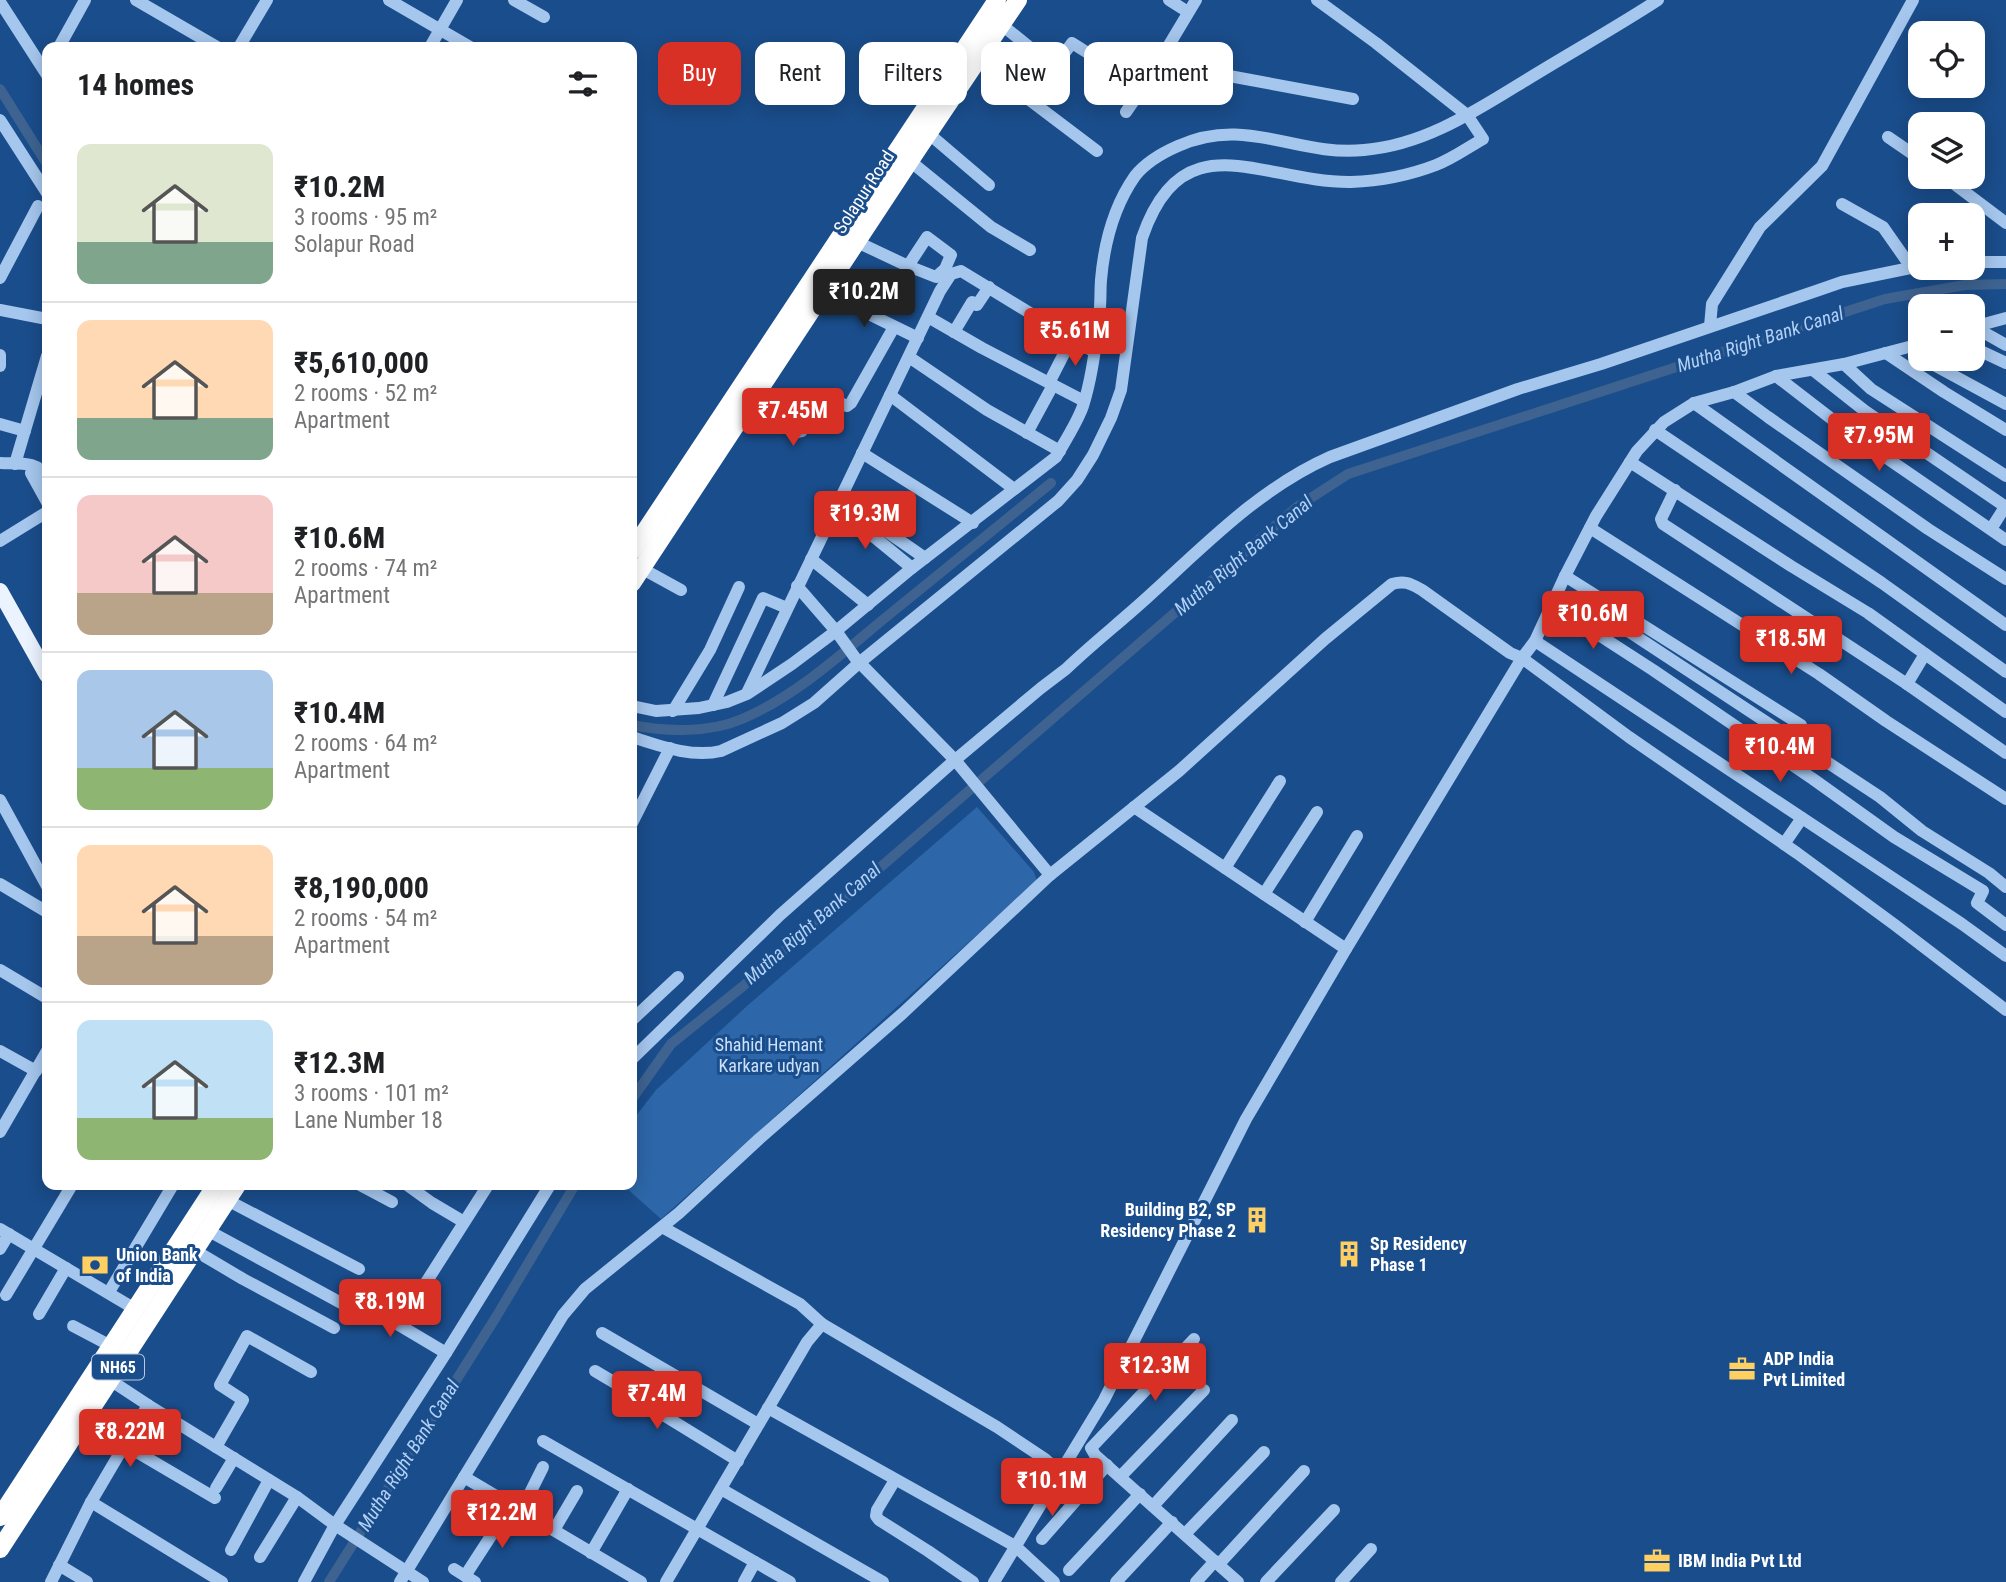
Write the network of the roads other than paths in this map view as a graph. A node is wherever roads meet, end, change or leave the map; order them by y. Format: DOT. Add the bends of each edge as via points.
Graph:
graph roads {
  1 [pos="85,0"];
  2 [pos="136,0"];
  3 [pos="266,0"];
  4 [pos="389,0"];
  5 [pos="457,0"];
  6 [pos="514,0"];
  7 [pos="997,0"];
  8 [pos="1018,0"];
  9 [pos="1169,0"];
  10 [pos="1196,0"];
  11 [pos="1317,0"];
  12 [pos="1658,0"];
  13 [pos="1913,0"];
  14 [pos="0,2"];
  15 [pos="1188,12"];
  16 [pos="544,17"];
  17 [pos="1002,25"];
  18 [pos="440,30"];
  19 [pos="65,42"];
  20 [pos="208,42"];
  21 [pos="242,42"];
  22 [pos="433,42"];
  23 [pos="461,42"];
  24 [pos="1170,42"];
  25 [pos="1084,51"];
  26 [pos="978,61"];
  27 [pos="42,65"];
  28 [pos="1233,77"];
  29 [pos="1353,99"];
  30 [pos="1131,105"];
  31 [pos="1126,112"];
  32 [pos="1468,115"];
  33 [pos="0,120"];
  34 [pos="928,133"];
  35 [pos="1888,137"];
  36 [pos="1097,151"];
  37 [pos="1908,151"];
  38 [pos="910,161"];
  39 [pos="42,185"];
  40 [pos="989,185"];
  41 [pos="1961,189"];
  42 [pos="1842,204"];
  43 [pos="38,206"];
  44 [pos="2006,223"];
  45 [pos="857,242"];
  46 [pos="1030,250"];
  47 [pos="1908,258"];
  48 [pos="1985,262"];
  49 [pos="2006,262"];
  50 [pos="908,267"];
  51 [pos="1908,268"];
  52 [pos="0,278"];
  53 [pos="989,287"];
  54 [pos="824,292"];
  55 [pos="0,310"];
  56 [pos="928,317"];
  57 [pos="42,318"];
  58 [pos="2006,318"];
  59 [pos="1985,324"];
  60 [pos="1710,326"];
  61 [pos="894,327"];
  62 [pos="954,332"];
  63 [pos="1985,334"];
  64 [pos="918,338"];
  65 [pos="1072,338"];
  66 [pos="2006,345"];
  67 [pos="1908,347"];
  68 [pos="1903,348"];
  69 [pos="1908,351"];
  70 [pos="1094,352"];
  71 [pos="1886,353"];
  72 [pos="1985,353"];
  73 [pos="0,355"];
  74 [pos="909,357"];
  75 [pos="2006,363"];
  76 [pos="1844,364"];
  77 [pos="0,366"];
  78 [pos="1813,370"];
  79 [pos="1945,371"];
  80 [pos="42,372"];
  81 [pos="1776,376"];
  82 [pos="1051,384"];
  83 [pos="1734,391"];
  84 [pos="890,395"];
  85 [pos="1084,401"];
  86 [pos="1694,403"];
  87 [pos="2006,404"];
  88 [pos="747,408"];
  89 [pos="0,424"];
  90 [pos="1655,430"];
  91 [pos="2006,430"];
  92 [pos="24,431"];
  93 [pos="1027,433"];
  94 [pos="1060,450"];
  95 [pos="862,453"];
  96 [pos="1971,454"];
  97 [pos="1630,462"];
  98 [pos="0,463"];
  99 [pos="15,464"];
  100 [pos="42,473"];
  101 [pos="1956,474"];
  102 [pos="2006,476"];
  103 [pos="1014,489"];
  104 [pos="1675,490"];
  105 [pos="840,499"];
  106 [pos="2006,507"];
  107 [pos="834,513"];
  108 [pos="42,515"];
  109 [pos="972,523"];
  110 [pos="1590,528"];
  111 [pos="1991,529"];
  112 [pos="2006,540"];
  113 [pos="0,541"];
  114 [pos="637,543"];
  115 [pos="925,558"];
  116 [pos="811,559"];
  117 [pos="912,568"];
  118 [pos="637,573"];
  119 [pos="637,575"];
  120 [pos="1565,576"];
  121 [pos="2006,579"];
  122 [pos="797,586"];
  123 [pos="740,587"];
  124 [pos="681,590"];
  125 [pos="0,591"];
  126 [pos="1551,604"];
  127 [pos="867,605"];
  128 [pos="787,608"];
  129 [pos="4,610"];
  130 [pos="2006,625"];
  131 [pos="1628,631"];
  132 [pos="838,634"];
  133 [pos="1535,640"];
  134 [pos="1925,654"];
  135 [pos="1522,658"];
  136 [pos="858,661"];
  137 [pos="42,667"];
  138 [pos="2006,672"];
  139 [pos="1908,684"];
  140 [pos="747,694"];
  141 [pos="713,705"];
  142 [pos="637,707"];
  143 [pos="673,711"];
  144 [pos="2006,712"];
  145 [pos="1801,725"];
  146 [pos="637,738"];
  147 [pos="670,748"];
  148 [pos="2006,753"];
  149 [pos="957,764"];
  150 [pos="1280,782"];
  151 [pos="2006,799"];
  152 [pos="0,800"];
  153 [pos="1134,807"];
  154 [pos="1317,811"];
  155 [pos="637,813"];
  156 [pos="1802,818"];
  157 [pos="1357,836"];
  158 [pos="1784,844"];
  159 [pos="1225,868"];
  160 [pos="1050,876"];
  161 [pos="42,877"];
  162 [pos="0,884"];
  163 [pos="2006,887"];
  164 [pos="1264,894"];
  165 [pos="42,909"];
  166 [pos="1305,922"];
  167 [pos="2006,925"];
  168 [pos="1346,949"];
  169 [pos="2006,956"];
  170 [pos="0,970"];
  171 [pos="678,976"];
  172 [pos="42,995"];
  173 [pos="2006,1010"];
  174 [pos="637,1015"];
  175 [pos="0,1051"];
  176 [pos="637,1054"];
  177 [pos="42,1060"];
  178 [pos="36,1071"];
  179 [pos="0,1132"];
  180 [pos="69,1190"];
  181 [pos="170,1190"];
  182 [pos="213,1190"];
  183 [pos="234,1190"];
  184 [pos="369,1190"];
  185 [pos="414,1190"];
  186 [pos="485,1190"];
  187 [pos="547,1190"];
  188 [pos="227,1200"];
  189 [pos="392,1202"];
  190 [pos="464,1222"];
  191 [pos="662,1227"];
  192 [pos="207,1230"];
  193 [pos="5,1232"];
  194 [pos="0,1249"];
  195 [pos="35,1249"];
  196 [pos="194,1250"];
  197 [pos="66,1268"];
  198 [pos="359,1269"];
  199 [pos="108,1292"];
  200 [pos="6,1295"];
  201 [pos="135,1308"];
  202 [pos="39,1314"];
  203 [pos="822,1324"];
  204 [pos="399,1325"];
  205 [pos="73,1326"];
  206 [pos="334,1328"];
  207 [pos="603,1333"];
  208 [pos="1194,1339"];
  209 [pos="111,1346"];
  210 [pos="446,1353"];
  211 [pos="595,1371"];
  212 [pos="312,1372"];
  213 [pos="110,1380"];
  214 [pos="1205,1390"];
  215 [pos="148,1405"];
  216 [pos="768,1408"];
  217 [pos="1232,1420"];
  218 [pos="758,1424"];
  219 [pos="542,1441"];
  220 [pos="125,1445"];
  221 [pos="216,1447"];
  222 [pos="1264,1452"];
  223 [pos="234,1458"];
  224 [pos="738,1461"];
  225 [pos="1107,1465"];
  226 [pos="543,1467"];
  227 [pos="1304,1471"];
  228 [pos="1061,1473"];
  229 [pos="464,1477"];
  230 [pos="1120,1477"];
  231 [pos="895,1479"];
  232 [pos="269,1480"];
  233 [pos="628,1489"];
  234 [pos="721,1489"];
  235 [pos="577,1491"];
  236 [pos="1139,1494"];
  237 [pos="297,1497"];
  238 [pos="91,1502"];
  239 [pos="1153,1506"];
  240 [pos="516,1508"];
  241 [pos="1334,1510"];
  242 [pos="0,1517"];
  243 [pos="1172,1522"];
  244 [pos="340,1527"];
  245 [pos="698,1528"];
  246 [pos="554,1530"];
  247 [pos="1185,1534"];
  248 [pos="1042,1539"];
  249 [pos="1015,1546"];
  250 [pos="0,1549"];
  251 [pos="1371,1549"];
  252 [pos="231,1550"];
  253 [pos="591,1553"];
  254 [pos="260,1557"];
  255 [pos="755,1562"];
  256 [pos="1217,1562"];
  257 [pos="60,1565"];
  258 [pos="1069,1570"];
  259 [pos="404,1576"];
  260 [pos="465,1577"];
  261 [pos="785,1581"];
  262 [pos="51,1582"];
  263 [pos="87,1582"];
  264 [pos="222,1582"];
  265 [pos="304,1582"];
  266 [pos="423,1582"];
  267 [pos="641,1582"];
  268 [pos="666,1582"];
  269 [pos="744,1582"];
  270 [pos="883,1582"];
  271 [pos="973,1582"];
  272 [pos="994,1582"];
  273 [pos="1054,1582"];
  274 [pos="1116,1582"];
  275 [pos="1196,1582"];
  276 [pos="1238,1582"];
  277 [pos="1266,1582"];
  278 [pos="1341,1582"];
  1 -- 19 [label="street"];
  2 -- 20 [label="street"];
  3 -- 21 [label="street"];
  4 -- 18 [label="street"];
  5 -- 18 [label="street"];
  6 -- 16 [label="street"];
  7 -- 114 [label="highway, Solapur Road"];
  8 -- 17 [label="highway, Solapur Road"];
  9 -- 15 [label="street"];
  10 -- 15 [label="street"];
  11 -- 32 [label="street"];
  12 -- 32 [label="street"];
  13 -- 60 [label="street" via="1822,166 1760,227 1713,304"];
  14 -- 27 [label="street"];
  15 -- 24 [label="street"];
  17 -- 25 [label="street" via="1054,67 1072,43"];
  17 -- 26 [label="highway, Solapur Road"];
  18 -- 22 [label="street"];
  18 -- 23 [label="street"];
  26 -- 34 [label="highway, Solapur Road"];
  26 -- 36 [label="street"];
  28 -- 29 [label="street"];
  30 -- 31 [label="street"];
  32 -- 70 [label="street" via="1399,145 1368,150 1338,151 1234,133 1188,141 1164,152 1136,174 1119,202 1105,248"];
  32 -- 136 [label="street" via="1483,139 1437,165 1386,178 1335,181 1234,165 1188,172 1171,185 1158,200 1142,238 1121,390 1077,480 1048,510"];
  33 -- 39 [label="street"];
  34 -- 38 [label="highway, Solapur Road"];
  34 -- 40 [label="street"];
  35 -- 37 [label="street"];
  38 -- 45 [label="highway, Solapur Road"];
  38 -- 46 [label="street" via="991,227"];
  41 -- 44 [label="street"];
  42 -- 47 [label="street" via="1883,227"];
  43 -- 52 [label="street"];
  45 -- 50 [label="street"];
  45 -- 54 [label="highway, Solapur Road"];
  48 -- 49 [label="street"];
  51 -- 60 [label="street" via="1842,282"];
  53 -- 56 [label="street" via="956,271 946,280"];
  53 -- 62 [label="street" via="977,305 972,302"];
  53 -- 65 [label="street"];
  54 -- 61 [label="street"];
  54 -- 88 [label="highway, Solapur Road"];
  55 -- 57 [label="street"];
  56 -- 62 [label="street"];
  56 -- 64 [label="street"];
  58 -- 59 [label="street"];
  60 -- 149 [label="street" via="1518,389 1312,465 1233,520"];
  61 -- 64 [label="street"];
  61 -- 88 [label="street" via="851,403 844,406 824,393 802,431"];
  62 -- 82 [label="street"];
  63 -- 66 [label="street"];
  64 -- 74 [label="street"];
  65 -- 70 [label="street"];
  65 -- 82 [label="street"];
  67 -- 68 [label="street"];
  68 -- 69 [label="street"];
  68 -- 71 [label="street"];
  70 -- 85 [label="street"];
  71 -- 76 [label="street"];
  71 -- 91 [label="street"];
  72 -- 75 [label="street"];
  73 -- 77 [label="street"];
  74 -- 84 [label="street"];
  74 -- 93 [label="street"];
  76 -- 78 [label="street"];
  76 -- 96 [label="street" via="1871,388"];
  78 -- 81 [label="street"];
  78 -- 101 [label="street"];
  79 -- 87 [label="street"];
  80 -- 92 [label="street"];
  81 -- 83 [label="street"];
  81 -- 111 [label="street"];
  82 -- 85 [label="street"];
  82 -- 93 [label="street"];
  83 -- 86 [label="street"];
  83 -- 121 [label="street"];
  84 -- 95 [label="street"];
  84 -- 103 [label="street"];
  85 -- 94 [label="street"];
  86 -- 90 [label="street"];
  86 -- 130 [label="street"];
  88 -- 118 [label="highway, Solapur Road"];
  89 -- 92 [label="street"];
  90 -- 97 [label="street"];
  90 -- 138 [label="street"];
  92 -- 99 [label="street"];
  93 -- 94 [label="street"];
  94 -- 103 [label="street" via="1051,463"];
  95 -- 105 [label="street"];
  95 -- 109 [label="street"];
  96 -- 101 [label="street"];
  96 -- 102 [label="street"];
  97 -- 104 [label="street"];
  97 -- 110 [label="street"];
  98 -- 99 [label="street"];
  99 -- 100 [label="street" via="35,465"];
  101 -- 106 [label="street"];
  103 -- 109 [label="street"];
  104 -- 134 [label="street"];
  104 -- 139 [label="street" via="1661,519 1663,524"];
  105 -- 107 [label="street"];
  105 -- 115 [label="street"];
  106 -- 111 [label="street"];
  107 -- 116 [label="street"];
  107 -- 117 [label="street" via="873,536"];
  108 -- 113 [label="street"];
  109 -- 115 [label="street"];
  110 -- 120 [label="street"];
  110 -- 151 [label="street"];
  111 -- 112 [label="street"];
  115 -- 117 [label="street"];
  116 -- 122 [label="street"];
  116 -- 127 [label="street"];
  117 -- 127 [label="street"];
  119 -- 124 [label="street"];
  120 -- 126 [label="street"];
  120 -- 145 [label="street"];
  122 -- 128 [label="street"];
  122 -- 132 [label="street"];
  123 -- 143 [label="street" via="710,650"];
  125 -- 129 [label="main road"];
  126 -- 133 [label="street"];
  126 -- 167 [label="street" via="1894,837 1983,891 1977,904"];
  127 -- 132 [label="street"];
  128 -- 140 [label="street"];
  128 -- 141 [label="street" via="764,598"];
  129 -- 137 [label="main road"];
  131 -- 163 [label="street" via="1880,797"];
  132 -- 136 [label="street"];
  132 -- 140 [label="street"];
  133 -- 135 [label="street"];
  133 -- 156 [label="street"];
  134 -- 139 [label="street"];
  134 -- 144 [label="street"];
  135 -- 153 [label="street" via="1410,583 1392,584 1180,772"];
  135 -- 158 [label="street"];
  135 -- 168 [label="street"];
  136 -- 147 [label="street" via="799,714 721,751 710,754"];
  136 -- 149 [label="street"];
  139 -- 148 [label="street"];
  140 -- 141 [label="street"];
  141 -- 143 [label="street"];
  142 -- 143 [label="street"];
  146 -- 147 [label="street"];
  147 -- 155 [label="street"];
  149 -- 160 [label="street"];
  149 -- 176 [label="street" via="780,915"];
  150 -- 159 [label="street"];
  152 -- 161 [label="street"];
  153 -- 159 [label="street"];
  153 -- 160 [label="street"];
  154 -- 164 [label="street"];
  156 -- 158 [label="street"];
  156 -- 169 [label="street"];
  157 -- 166 [label="street"];
  158 -- 173 [label="street"];
  159 -- 164 [label="street"];
  160 -- 191 [label="street"];
  162 -- 165 [label="street"];
  164 -- 166 [label="street"];
  166 -- 168 [label="street"];
  168 -- 228 [label="street" via="1246,1119 1104,1400"];
  170 -- 172 [label="street"];
  171 -- 174 [label="street"];
  175 -- 178 [label="street"];
  177 -- 178 [label="street"];
  178 -- 179 [label="street"];
  180 -- 195 [label="street"];
  181 -- 199 [label="street"];
  182 -- 201 [label="highway, NH65"];
  183 -- 188 [label="highway, NH65"];
  184 -- 189 [label="street"];
  185 -- 190 [label="street"];
  186 -- 190 [label="street"];
  187 -- 210 [label="street"];
  188 -- 192 [label="highway, NH65"];
  188 -- 198 [label="street"];
  190 -- 204 [label="street"];
  191 -- 203 [label="street" via="800,1304"];
  191 -- 229 [label="street" via="574,1301"];
  192 -- 196 [label="highway, NH65"];
  192 -- 204 [label="street" via="343,1304"];
  193 -- 194 [label="street"];
  193 -- 195 [label="street"];
  195 -- 197 [label="street"];
  195 -- 200 [label="street"];
  196 -- 206 [label="street"];
  196 -- 213 [label="highway, NH65"];
  197 -- 199 [label="street"];
  197 -- 202 [label="street"];
  199 -- 201 [label="street"];
  201 -- 209 [label="highway, NH65"];
  203 -- 216 [label="street"];
  203 -- 228 [label="street" via="997,1427"];
  204 -- 210 [label="street"];
  205 -- 209 [label="street"];
  207 -- 218 [label="street"];
  208 -- 225 [label="street" via="1091,1448"];
  209 -- 242 [label="highway, NH65"];
  210 -- 244 [label="street"];
  211 -- 224 [label="street"];
  212 -- 221 [label="street" via="247,1336 220,1385 243,1400"];
  213 -- 215 [label="street"];
  213 -- 250 [label="highway, NH65"];
  214 -- 230 [label="street"];
  215 -- 220 [label="street"];
  215 -- 221 [label="street"];
  216 -- 218 [label="street"];
  216 -- 231 [label="street"];
  217 -- 239 [label="street"];
  218 -- 224 [label="street"];
  219 -- 233 [label="street"];
  220 -- 223 [label="street" via="216,1493"];
  220 -- 238 [label="street"];
  221 -- 223 [label="street"];
  222 -- 247 [label="street"];
  223 -- 232 [label="street"];
  224 -- 234 [label="street"];
  225 -- 230 [label="street"];
  225 -- 248 [label="street"];
  226 -- 240 [label="street"];
  227 -- 256 [label="street"];
  228 -- 249 [label="street"];
  229 -- 240 [label="street"];
  229 -- 259 [label="street"];
  230 -- 236 [label="street"];
  231 -- 249 [label="street"];
  231 -- 271 [label="street" via="876,1516"];
  232 -- 237 [label="street"];
  232 -- 252 [label="street"];
  233 -- 245 [label="street"];
  233 -- 253 [label="street"];
  234 -- 245 [label="street"];
  234 -- 270 [label="street"];
  235 -- 246 [label="street"];
  236 -- 239 [label="street"];
  236 -- 258 [label="street"];
  237 -- 244 [label="street"];
  237 -- 254 [label="street"];
  238 -- 257 [label="street"];
  238 -- 264 [label="street"];
  239 -- 243 [label="street"];
  240 -- 246 [label="street"];
  240 -- 260 [label="street"];
  241 -- 277 [label="street"];
  243 -- 247 [label="street"];
  243 -- 274 [label="street"];
  244 -- 259 [label="street"];
  244 -- 265 [label="street"];
  245 -- 255 [label="street"];
  245 -- 268 [label="street"];
  246 -- 253 [label="street"];
  247 -- 256 [label="street"];
  249 -- 272 [label="street"];
  249 -- 273 [label="street"];
  251 -- 278 [label="street"];
  253 -- 267 [label="street"];
  255 -- 261 [label="street"];
  255 -- 269 [label="street"];
  256 -- 275 [label="street"];
  256 -- 276 [label="street"];
  257 -- 262 [label="street"];
  257 -- 263 [label="street"];
  259 -- 266 [label="street"];
}
